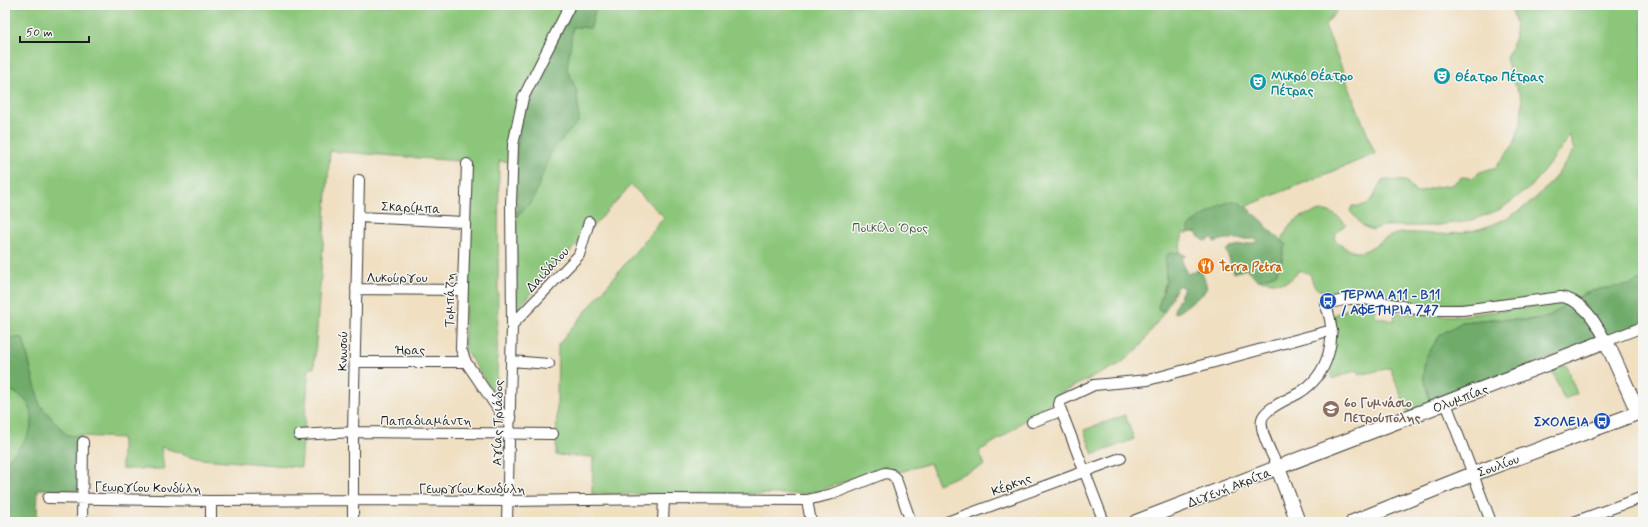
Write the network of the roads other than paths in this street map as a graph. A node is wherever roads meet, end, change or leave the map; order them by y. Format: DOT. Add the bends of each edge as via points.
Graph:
graph roads {
  1 [pos="570,5"];
  2 [pos="467,164"];
  3 [pos="359,180"];
  4 [pos="358,217"];
  5 [pos="464,222"];
  6 [pos="589,222"];
  7 [pos="356,289"];
  8 [pos="462,290"];
  9 [pos="512,325"];
  10 [pos="1643,327"];
  11 [pos="1332,330"];
  12 [pos="1606,341"];
  13 [pos="511,361"];
  14 [pos="354,362"];
  15 [pos="466,362"];
  16 [pos="549,364"];
  17 [pos="1446,403"];
  18 [pos="1060,408"];
  19 [pos="1641,412"];
  20 [pos="511,419"];
  21 [pos="1032,422"];
  22 [pos="353,432"];
  23 [pos="510,433"];
  24 [pos="553,434"];
  25 [pos="300,435"];
  26 [pos="83,442"];
  27 [pos="1121,458"];
  28 [pos="1278,468"];
  29 [pos="1085,470"];
  30 [pos="1473,474"];
  31 [pos="1643,497"];
  32 [pos="48,498"];
  33 [pos="82,498"];
  34 [pos="664,499"];
  35 [pos="353,500"];
  36 [pos="807,500"];
  37 [pos="211,501"];
  38 [pos="507,502"];
  39 [pos="82,522"];
  40 [pos="211,522"];
  41 [pos="353,522"];
  42 [pos="507,522"];
  43 [pos="663,522"];
  44 [pos="811,522"];
  45 [pos="911,522"];
  46 [pos="947,522"];
  47 [pos="1104,522"];
  48 [pos="1136,522"];
  49 [pos="1298,522"];
  50 [pos="1353,522"];
  51 [pos="1491,522"];
  52 [pos="1574,522"];
  1 -- 9 [label="street, Αγίας Τριάδος" via="523,98 513,145"];
  2 -- 5 [label="street, Τομπάζη"];
  3 -- 4 [label="street, Κνωσού"];
  4 -- 5 [label="street, Σκαρίμπα"];
  4 -- 7 [label="street, Κνωσού"];
  5 -- 8 [label="street, Τομπάζη"];
  6 -- 9 [label="street, Δαιδάλου" via="579,255"];
  7 -- 8 [label="street, Λυκούργου"];
  7 -- 14 [label="street, Κνωσού"];
  8 -- 15 [label="street, Τομπάζη" via="461,349"];
  9 -- 13 [label="street, Αγίας Τριάδος"];
  10 -- 12 [label="street, Ολυμπίας"];
  11 -- 12 [label="street" via="1325,304 1349,299 1365,299 1422,310 1462,310 1531,300 1566,298 1577,301 1582,306"];
  11 -- 18 [label="street" via="1148,380 1094,385 1062,400"];
  11 -- 28 [label="street" via="1329,352 1317,377 1301,392 1264,415 1264,434"];
  12 -- 17 [label="street, Ολυμπίας"];
  12 -- 19 [label="street"];
  13 -- 16 [label="street"];
  13 -- 20 [label="street, Αγίας Τριάδος"];
  14 -- 15 [label="street, Ήρας"];
  14 -- 22 [label="street, Κνωσού"];
  15 -- 20 [label="street, Τομπάζη" via="502,415"];
  17 -- 28 [label="street, Ολυμπίας"];
  17 -- 30 [label="street"];
  18 -- 21 [label="street"];
  18 -- 29 [label="street"];
  19 -- 30 [label="street, Σουλίου"];
  20 -- 23 [label="street, Αγίας Τριάδος"];
  22 -- 23 [label="street, Παπαδιαμάντη"];
  22 -- 25 [label="street, Παπαδιαμάντη"];
  22 -- 35 [label="street, Κνωσού"];
  23 -- 24 [label="street, Παπαδιαμάντη"];
  23 -- 38 [label="street, Αγίας Τριάδος"];
  26 -- 33 [label="street"];
  27 -- 29 [label="street, Κέρκης"];
  28 -- 48 [label="street, Διγενή Ακρίτα"];
  28 -- 49 [label="street"];
  29 -- 46 [label="street, Κέρκης"];
  29 -- 47 [label="street"];
  30 -- 50 [label="street, Σουλίου"];
  30 -- 51 [label="street"];
  31 -- 52 [label="street"];
  32 -- 33 [label="street, Γεωργίου Κονδύλη"];
  33 -- 37 [label="street, Γεωργίου Κονδύλη"];
  33 -- 39 [label="street"];
  34 -- 36 [label="street, Γεωργίου Κονδύλη"];
  34 -- 38 [label="street, Γεωργίου Κονδύλη"];
  34 -- 43 [label="street"];
  35 -- 37 [label="street, Γεωργίου Κονδύλη"];
  35 -- 38 [label="street, Γεωργίου Κονδύλη"];
  35 -- 41 [label="street, Κνωσού"];
  36 -- 44 [label="street"];
  36 -- 45 [label="street, Γεωργίου Κονδύλη" via="832,494 885,473 891,474 896,479"];
  37 -- 40 [label="street"];
  38 -- 42 [label="street, Αγίας Τριάδος"];
}
